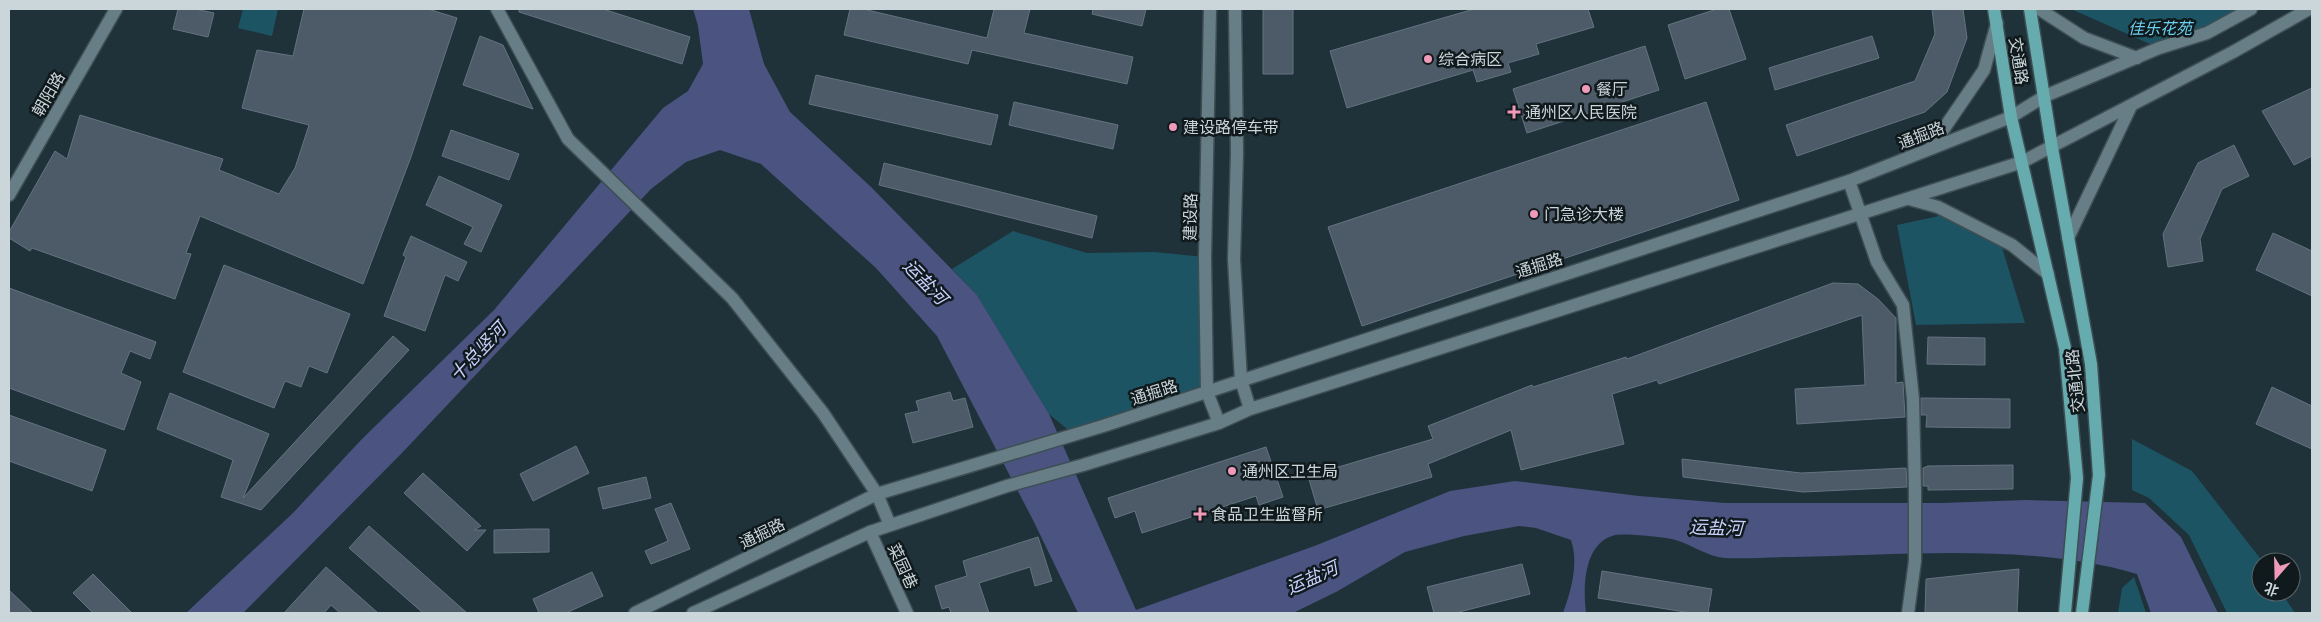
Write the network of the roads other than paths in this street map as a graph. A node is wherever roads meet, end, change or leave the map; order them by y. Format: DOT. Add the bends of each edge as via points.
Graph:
graph roads {
  1 [pos="116,9"];
  2 [pos="498,9"];
  3 [pos="1210,9"];
  4 [pos="1235,9"];
  5 [pos="1994,9"];
  6 [pos="2030,9"];
  7 [pos="2039,9"];
  8 [pos="2251,9"];
  9 [pos="2310,9"];
  10 [pos="1996,23"];
  11 [pos="2136,58"];
  12 [pos="2045,96"];
  13 [pos="2131,106"];
  14 [pos="2011,117"];
  15 [pos="2052,148"];
  16 [pos="1930,149"];
  17 [pos="2022,162"];
  18 [pos="1849,181"];
  19 [pos="9,195"];
  20 [pos="1909,199"];
  21 [pos="1862,214"];
  22 [pos="2068,238"];
  23 [pos="2048,274"];
  24 [pos="1241,380"];
  25 [pos="1207,392"];
  26 [pos="1250,409"];
  27 [pos="1219,423"];
  28 [pos="877,494"];
  29 [pos="890,525"];
  30 [pos="870,532"];
  31 [pos="635,613"];
  32 [pos="693,613"];
  33 [pos="907,613"];
  34 [pos="1908,613"];
  35 [pos="2066,613"];
  36 [pos="2082,613"];
  1 -- 19 [label="main road, 朝阳路"];
  2 -- 28 [label="main road" via="568,139 732,298 823,413"];
  3 -- 25 [label="main road, 建设路"];
  4 -- 24 [label="main road" via="1237,152 1234,259"];
  5 -- 10 [label="main road, 交通路"];
  6 -- 12 [label="main road, 交通路"];
  7 -- 11 [label="main road" via="2084,38"];
  8 -- 11 [label="main road" via="2207,33"];
  9 -- 13 [label="main road"];
  10 -- 14 [label="main road, 交通路"];
  10 -- 16 [label="main road" via="1984,70"];
  11 -- 12 [label="main road"];
  12 -- 14 [label="main road, 通掘路"];
  12 -- 15 [label="main road, 交通路"];
  13 -- 15 [label="main road"];
  13 -- 22 [label="main road"];
  14 -- 16 [label="main road, 通掘路"];
  14 -- 17 [label="main road, 交通路"];
  15 -- 17 [label="main road"];
  15 -- 22 [label="main road, 交通北路"];
  16 -- 18 [label="main road, 通掘路"];
  17 -- 20 [label="main road"];
  17 -- 23 [label="main road, 交通北路"];
  18 -- 21 [label="main road"];
  18 -- 24 [label="main road, 通掘路"];
  20 -- 21 [label="main road"];
  20 -- 23 [label="main road" via="1938,207 2012,245"];
  21 -- 26 [label="main road"];
  21 -- 34 [label="main road" via="1877,262 1904,304 1913,399 1915,492 1915,561"];
  22 -- 36 [label="main road, 交通北路" via="2091,364 2099,475"];
  23 -- 35 [label="main road, 交通北路" via="2065,348 2077,478"];
  24 -- 25 [label="main road, 通掘路"];
  24 -- 26 [label="main road"];
  25 -- 27 [label="main road, 建设路"];
  25 -- 28 [label="main road, 通掘路"];
  26 -- 27 [label="main road"];
  27 -- 29 [label="main road" via="1007,486"];
  28 -- 29 [label="main road"];
  28 -- 31 [label="main road, 通掘路"];
  29 -- 30 [label="main road"];
  30 -- 32 [label="main road"];
  30 -- 33 [label="main road, 菜园巷"];
}
